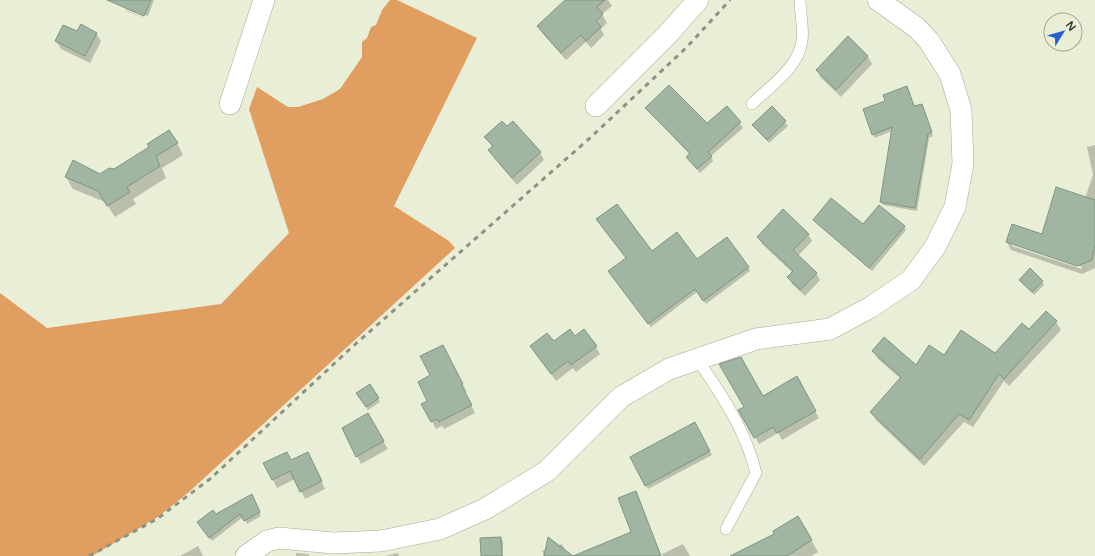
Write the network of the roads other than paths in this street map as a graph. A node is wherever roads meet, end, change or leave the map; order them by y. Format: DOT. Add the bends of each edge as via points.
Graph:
graph roads {
  1 [pos="264,0"];
  2 [pos="698,0"];
  3 [pos="800,0"];
  4 [pos="878,0"];
  5 [pos="230,104"];
  6 [pos="752,104"];
  7 [pos="596,106"];
  8 [pos="697,360"];
  9 [pos="726,529"];
  10 [pos="246,556"];
  1 -- 5 [label="street"];
  2 -- 7 [label="street"];
  3 -- 6 [label="lane" via="803,35 797,55 790,67"];
  4 -- 8 [label="street" via="917,28 939,54 950,74 961,110 963,164 955,207 935,247 911,280 871,308 830,329 756,339"];
  8 -- 9 [label="lane" via="724,397 751,452 756,473"];
  8 -- 10 [label="street" via="669,369 621,397 547,471 485,509 440,529 381,541 334,543 279,538 267,541"];
}
